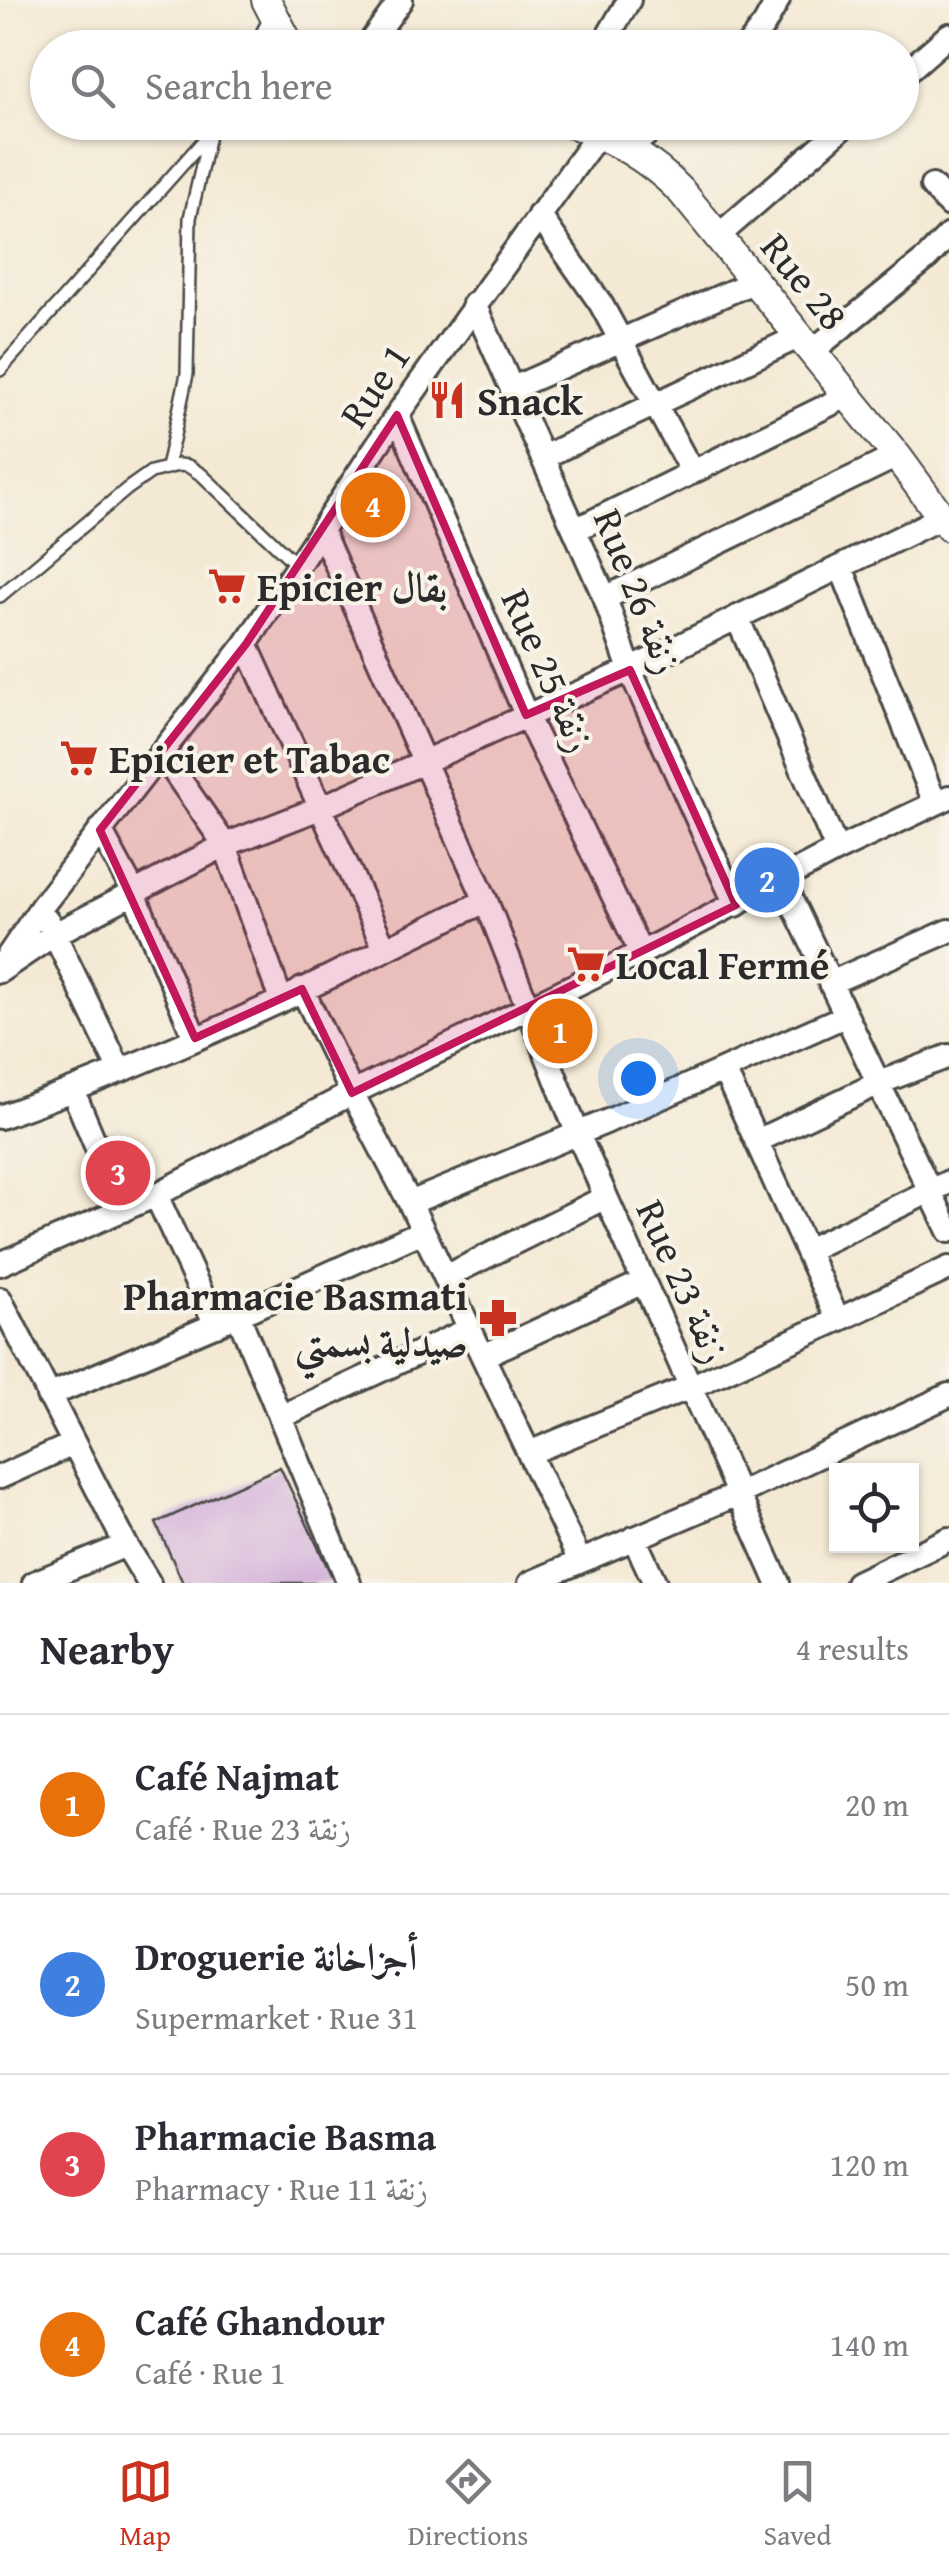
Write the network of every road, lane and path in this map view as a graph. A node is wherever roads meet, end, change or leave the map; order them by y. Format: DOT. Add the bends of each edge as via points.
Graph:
graph roads {
  1 [pos="401,0"];
  2 [pos="629,0"];
  3 [pos="778,0"];
  4 [pos="269,7"];
  5 [pos="281,30"];
  6 [pos="379,30"];
  7 [pos="612,30"];
  8 [pos="761,30"];
  9 [pos="949,35"];
  10 [pos="919,61"];
  11 [pos="202,140"];
  12 [pos="209,140"];
  13 [pos="594,140"];
  14 [pos="612,140"];
  15 [pos="640,140"];
  16 [pos="829,140"];
  17 [pos="629,149"];
  18 [pos="932,186"];
  19 [pos="949,205"];
  20 [pos="539,216"];
  21 [pos="949,235"];
  22 [pos="717,238"];
  23 [pos="753,282"];
  24 [pos="474,304"];
  25 [pos="620,340"];
  26 [pos="804,344"];
  27 [pos="0,370"];
  28 [pos="513,388"];
  29 [pos="847,396"];
  30 [pos="654,406"];
  31 [pos="397,415"];
  32 [pos="897,456"];
  33 [pos="543,458"];
  34 [pos="166,468"];
  35 [pos="692,472"];
  36 [pos="946,522"];
  37 [pos="575,530"];
  38 [pos="322,532"];
  39 [pos="841,566"];
  40 [pos="300,567"];
  41 [pos="0,596"];
  42 [pos="606,598"];
  43 [pos="738,618"];
  44 [pos="246,644"];
  45 [pos="630,670"];
  46 [pos="526,715"];
  47 [pos="162,754"];
  48 [pos="425,761"];
  49 [pos="942,800"];
  50 [pos="320,808"];
  51 [pos="100,830"];
  52 [pos="225,845"];
  53 [pos="837,850"];
  54 [pos="782,881"];
  55 [pos="133,891"];
  56 [pos="486,902"];
  57 [pos="736,905"];
  58 [pos="42,906"];
  59 [pos="949,931"];
  60 [pos="53,935"];
  61 [pos="384,948"];
  62 [pos="640,953"];
  63 [pos="0,970"];
  64 [pos="830,983"];
  65 [pos="292,994"];
  66 [pos="529,1006"];
  67 [pos="845,1016"];
  68 [pos="195,1038"];
  69 [pos="949,1056"];
  70 [pos="724,1070"];
  71 [pos="120,1071"];
  72 [pos="879,1083"];
  73 [pos="73,1091"];
  74 [pos="352,1093"];
  75 [pos="0,1117"];
  76 [pos="577,1132"];
  77 [pos="757,1141"];
  78 [pos="940,1185"];
  79 [pos="156,1195"];
  80 [pos="606,1197"];
  81 [pos="410,1203"];
  82 [pos="123,1210"];
  83 [pos="423,1231"];
  84 [pos="949,1231"];
  85 [pos="807,1250"];
  86 [pos="0,1264"];
  87 [pos="949,1268"];
  88 [pos="445,1277"];
  89 [pos="643,1282"];
  90 [pos="0,1299"];
  91 [pos="227,1320"];
  92 [pos="838,1320"];
  93 [pos="470,1329"];
  94 [pos="10,1347"];
  95 [pos="482,1356"];
  96 [pos="690,1387"];
  97 [pos="48,1396"];
  98 [pos="949,1396"];
  99 [pos="280,1417"];
  100 [pos="73,1444"];
  101 [pos="529,1454"];
  102 [pos="0,1477"];
  103 [pos="738,1494"];
  104 [pos="634,1538"];
  105 [pos="949,1539"];
  106 [pos="126,1545"];
  107 [pos="580,1561"];
  108 [pos="34,1583"];
  109 [pos="149,1583"];
  110 [pos="349,1583"];
  111 [pos="530,1583"];
  112 [pos="655,1583"];
  113 [pos="778,1583"];
  114 [pos="857,1583"];
  1 -- 6 [label="street"];
  2 -- 7 [label="street"];
  3 -- 8 [label="street"];
  4 -- 5 [label="street"];
  9 -- 10 [label="street"];
  11 -- 27 [label="lane"];
  12 -- 34 [label="lane" via="190,218 187,374"];
  13 -- 20 [label="street, Rue 1"];
  14 -- 17 [label="street, Rue 28"];
  15 -- 17 [label="street"];
  16 -- 22 [label="street"];
  17 -- 22 [label="street, Rue 28" via="681,191"];
  18 -- 19 [label="street"];
  20 -- 24 [label="street, Rue 1"];
  20 -- 25 [label="street"];
  21 -- 26 [label="street" via="926,259"];
  22 -- 23 [label="street, Rue 28"];
  23 -- 25 [label="street"];
  23 -- 26 [label="street, Rue 28"];
  24 -- 28 [label="street, Rue 26 زنقة"];
  24 -- 31 [label="street, Rue 1"];
  25 -- 28 [label="street"];
  25 -- 30 [label="street"];
  26 -- 29 [label="street, Rue 28"];
  26 -- 30 [label="street"];
  28 -- 33 [label="street, Rue 26 زنقة"];
  29 -- 32 [label="street, Rue 28"];
  29 -- 35 [label="street"];
  30 -- 33 [label="street"];
  30 -- 35 [label="street"];
  31 -- 38 [label="street, Rue 1"];
  31 -- 46 [label="street, Rue 25 زنقة"];
  32 -- 36 [label="street, Rue 28"];
  32 -- 42 [label="street"];
  33 -- 37 [label="street, Rue 26 زنقة"];
  34 -- 40 [label="lane" via="188,466 202,475"];
  34 -- 41 [label="lane" via="127,488"];
  35 -- 37 [label="street"];
  36 -- 39 [label="street"];
  37 -- 42 [label="street, Rue 26 زنقة"];
  38 -- 40 [label="street, Rue 1"];
  38 -- 48 [label="street, Rue 23 زنقة"];
  39 -- 43 [label="street"];
  39 -- 49 [label="street"];
  40 -- 44 [label="street, Rue 1"];
  42 -- 45 [label="street, Rue 26 زنقة"];
  43 -- 45 [label="street"];
  43 -- 53 [label="street"];
  44 -- 47 [label="street, Rue 1"];
  44 -- 50 [label="street"];
  45 -- 46 [label="street"];
  45 -- 57 [label="street, Rue 26 زنقة"];
  46 -- 48 [label="street"];
  46 -- 62 [label="street, Rue 25 زنقة"];
  47 -- 51 [label="street, Rue 1"];
  47 -- 52 [label="street"];
  48 -- 50 [label="street"];
  48 -- 56 [label="street, Rue 23 زنقة"];
  49 -- 53 [label="street"];
  50 -- 52 [label="street"];
  50 -- 61 [label="street"];
  51 -- 55 [label="street"];
  51 -- 58 [label="street, Rue 1"];
  52 -- 55 [label="street"];
  52 -- 65 [label="street"];
  53 -- 54 [label="street"];
  54 -- 57 [label="street"];
  54 -- 64 [label="street"];
  55 -- 60 [label="street"];
  55 -- 68 [label="street"];
  56 -- 61 [label="street"];
  56 -- 66 [label="street, Rue 23 زنقة"];
  57 -- 62 [label="street"];
  58 -- 60 [label="street"];
  58 -- 63 [label="street, Rue 1"];
  59 -- 64 [label="street"];
  60 -- 63 [label="street"];
  60 -- 71 [label="street"];
  61 -- 65 [label="street"];
  62 -- 66 [label="street"];
  64 -- 67 [label="street"];
  65 -- 68 [label="street"];
  65 -- 74 [label="street"];
  66 -- 74 [label="street"];
  66 -- 76 [label="street, Rue 23 زنقة"];
  67 -- 70 [label="street"];
  67 -- 72 [label="street"];
  68 -- 71 [label="street"];
  69 -- 72 [label="street"];
  70 -- 76 [label="street"];
  70 -- 77 [label="street"];
  71 -- 73 [label="street"];
  72 -- 77 [label="street"];
  72 -- 78 [label="street"];
  73 -- 75 [label="street"];
  73 -- 82 [label="street"];
  74 -- 79 [label="street"];
  74 -- 81 [label="street"];
  76 -- 80 [label="street, Rue 23 زنقة"];
  76 -- 81 [label="street"];
  77 -- 85 [label="street"];
  78 -- 84 [label="street"];
  78 -- 85 [label="street"];
  79 -- 82 [label="street"];
  79 -- 91 [label="street"];
  80 -- 88 [label="street"];
  80 -- 89 [label="street, Rue 23 زنقة"];
  81 -- 83 [label="street"];
  82 -- 86 [label="street"];
  83 -- 88 [label="street"];
  83 -- 91 [label="street"];
  85 -- 92 [label="street"];
  87 -- 92 [label="street"];
  88 -- 93 [label="street"];
  89 -- 95 [label="street"];
  89 -- 96 [label="street, Rue 23 زنقة"];
  90 -- 94 [label="street"];
  91 -- 97 [label="street"];
  91 -- 99 [label="street"];
  92 -- 96 [label="street"];
  93 -- 95 [label="street"];
  93 -- 99 [label="street"];
  94 -- 97 [label="street"];
  95 -- 101 [label="street"];
  96 -- 101 [label="street"];
  96 -- 103 [label="street, Rue 23 زنقة"];
  97 -- 100 [label="street"];
  98 -- 103 [label="street"];
  99 -- 110 [label="street"];
  100 -- 102 [label="street"];
  100 -- 106 [label="street"];
  101 -- 107 [label="street"];
  103 -- 104 [label="street"];
  103 -- 113 [label="street, Rue 23 زنقة"];
  104 -- 107 [label="street"];
  104 -- 112 [label="street"];
  105 -- 114 [label="street"];
  106 -- 108 [label="street"];
  106 -- 109 [label="street"];
  107 -- 111 [label="street"];
}
